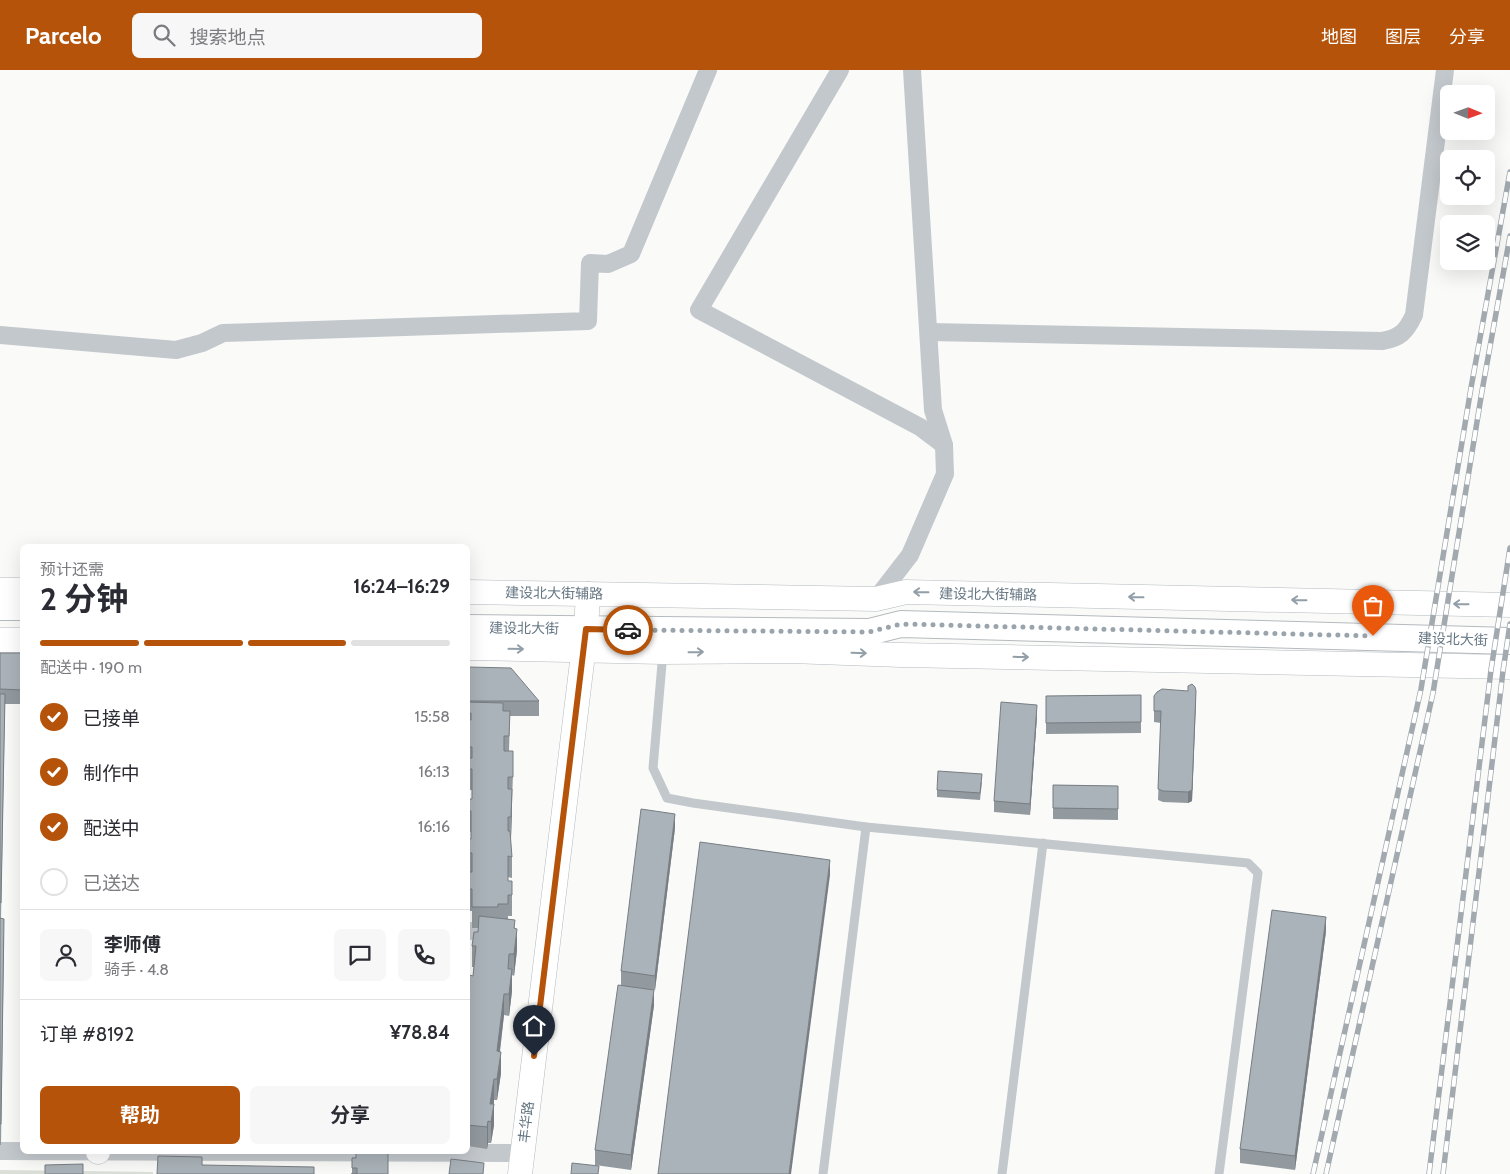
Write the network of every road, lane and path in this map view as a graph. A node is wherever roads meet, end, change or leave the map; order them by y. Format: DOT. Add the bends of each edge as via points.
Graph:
graph roads {
  1 [pos="708,70"];
  2 [pos="840,70"];
  3 [pos="912,70"];
  4 [pos="1445,70"];
  5 [pos="929,332"];
  6 [pos="0,335"];
  7 [pos="944,444"];
  8 [pos="0,590"];
  9 [pos="20,590"];
  10 [pos="470,593"];
  11 [pos="876,598"];
  12 [pos="1510,605"];
  13 [pos="0,607"];
  14 [pos="20,607"];
  15 [pos="470,612"];
  16 [pos="0,621"];
  17 [pos="20,622"];
  18 [pos="586,622"];
  19 [pos="470,628"];
  20 [pos="0,640"];
  21 [pos="20,640"];
  22 [pos="1510,641"];
  23 [pos="470,648"];
  24 [pos="663,652"];
  25 [pos="1510,667"];
  26 [pos="866,827"];
  27 [pos="1043,843"];
  28 [pos="0,1151"];
  29 [pos="20,1151"];
  30 [pos="175,1154"];
  31 [pos="521,1163"];
  32 [pos="823,1174"];
  33 [pos="1002,1174"];
  34 [pos="1219,1174"];
  1 -- 6 [label="street" via="631,254 608,264 590,263 588,321 223,333 176,350"];
  2 -- 7 [label="street" via="699,310 920,427"];
  3 -- 5 [label="street"];
  4 -- 5 [label="street" via="1414,315 1409,327 1397,338 1382,341"];
  5 -- 7 [label="street" via="933,410"];
  7 -- 11 [label="street" via="945,474 914,546"];
  8 -- 9 [label="street"];
  10 -- 18 [label="street, 建设北大街辅路"];
  12 -- 11 [label="street, 建设北大街辅路, one-way" via="906,592"];
  11 -- 18 [label="street, 建设北大街辅路"];
  13 -- 14 [label="main road"];
  15 -- 18 [label="main road"];
  16 -- 17 [label="main road"];
  18 -- 19 [label="main road, 建设北大街"];
  18 -- 22 [label="main road, 建设北大街" via="869,632 901,624"];
  23 -- 18 [label="street, 建设北大街辅路, one-way"];
  18 -- 24 [label="street, 建设北大街辅路"];
  18 -- 31 [label="street, 丰华路"];
  20 -- 21 [label="street"];
  24 -- 25 [label="street, 建设北大街辅路, one-way" via="791,651"];
  24 -- 26 [label="lane" via="654,768 667,798"];
  26 -- 27 [label="lane"];
  26 -- 32 [label="lane"];
  27 -- 33 [label="lane"];
  27 -- 34 [label="lane" via="1248,863 1258,873"];
  28 -- 29 [label="street"];
  30 -- 31 [label="street"];
}
